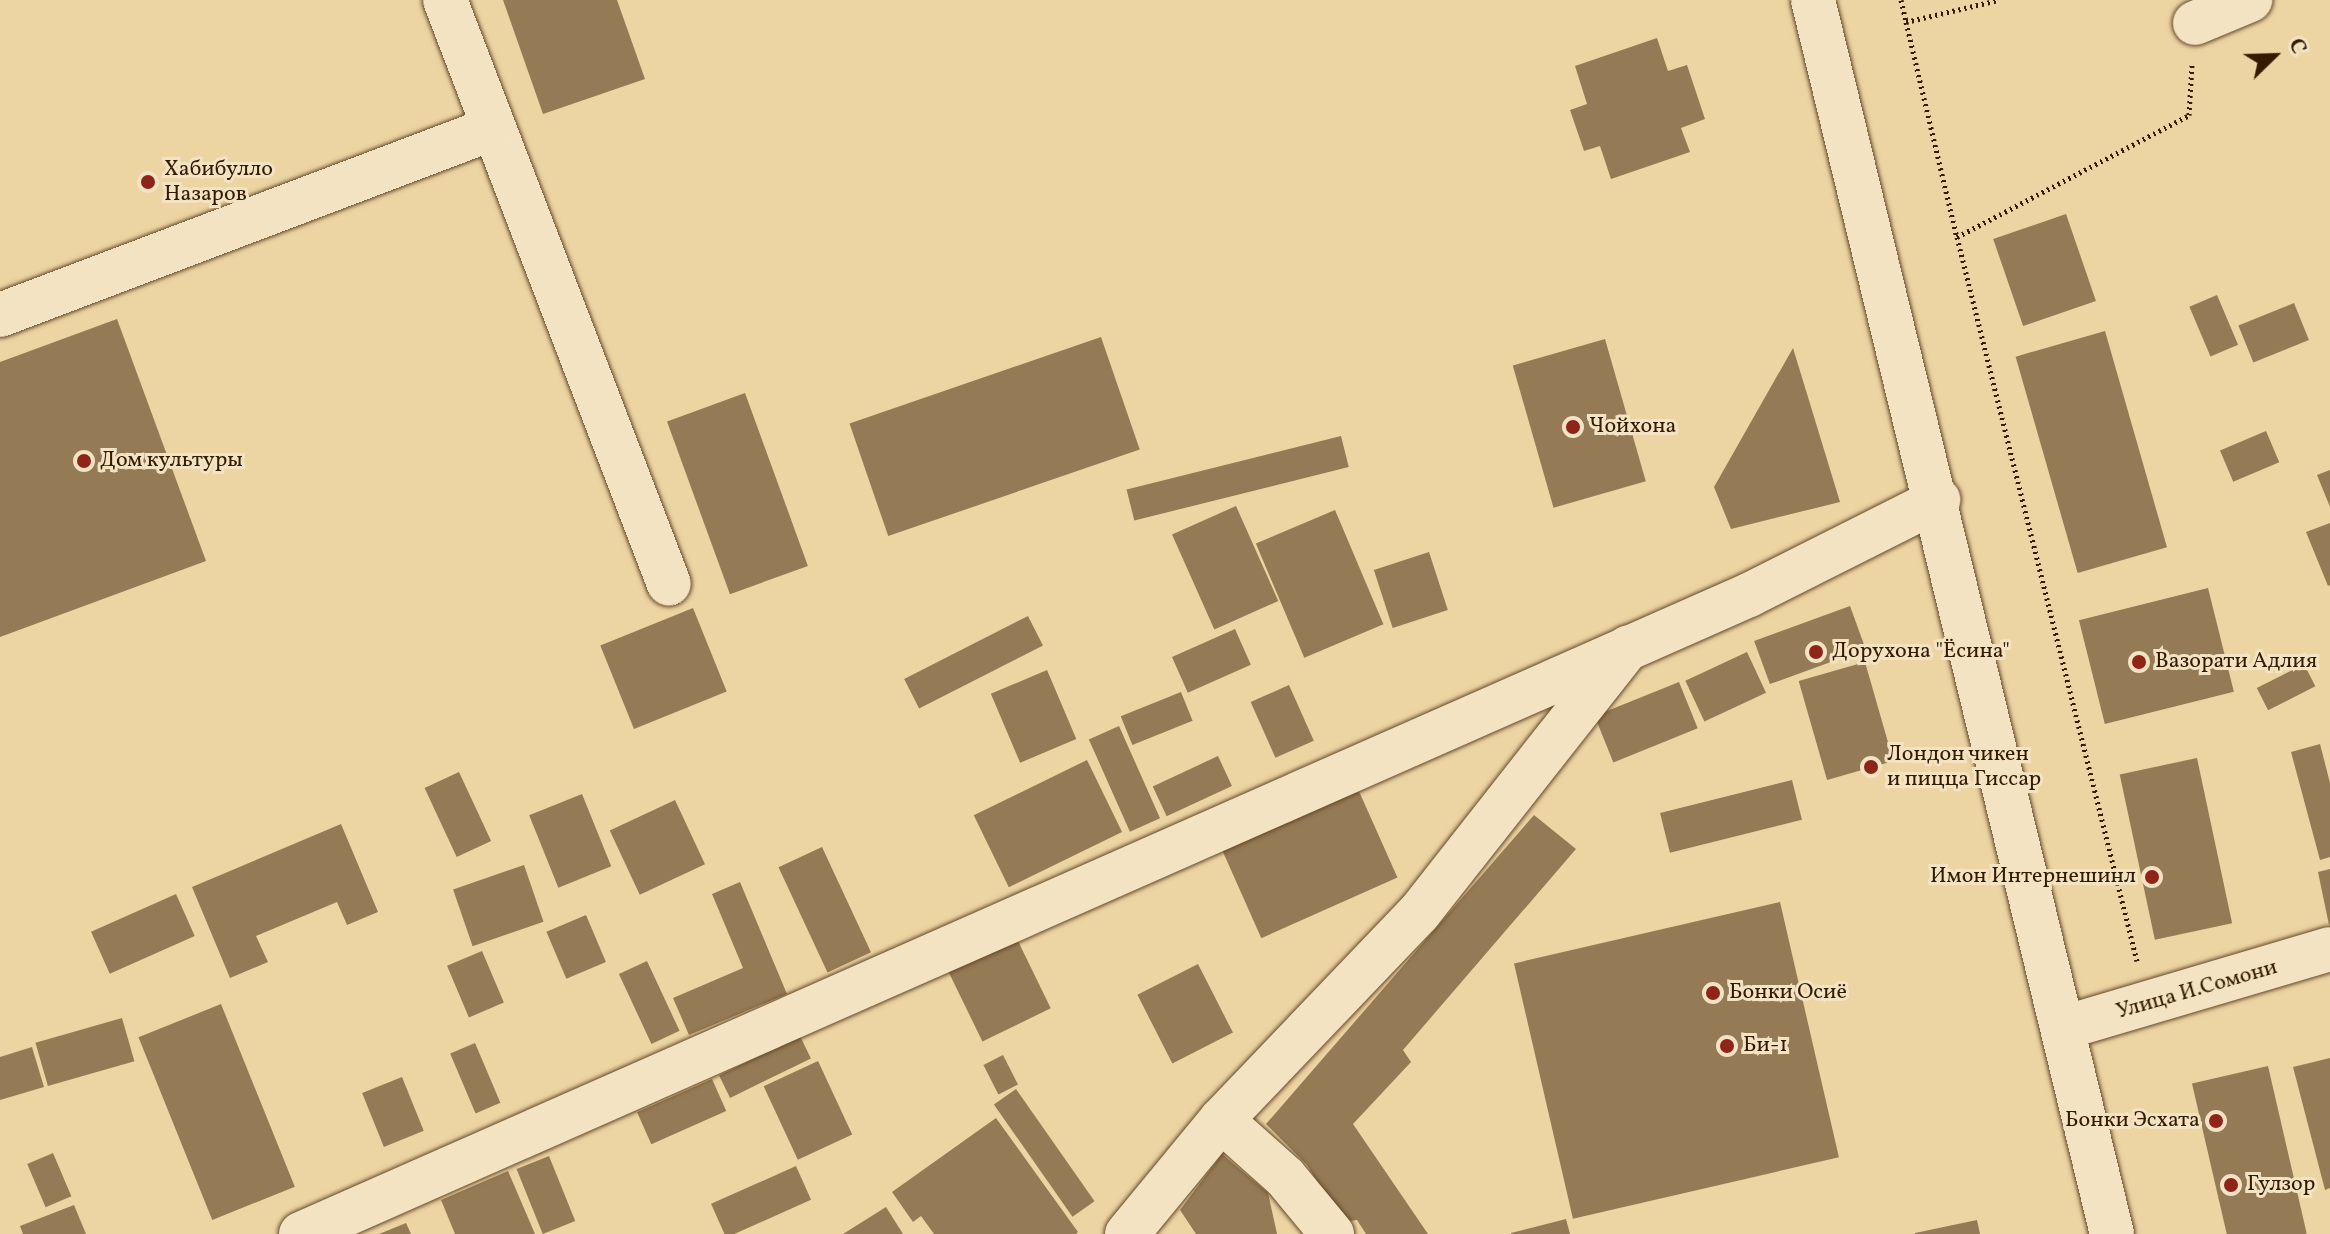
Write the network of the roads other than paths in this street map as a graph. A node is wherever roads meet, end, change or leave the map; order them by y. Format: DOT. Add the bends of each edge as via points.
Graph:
graph roads {
  1 [pos="445,0"];
  2 [pos="1813,0"];
  3 [pos="2250,0"];
  4 [pos="2195,23"];
  5 [pos="491,129"];
  6 [pos="0,315"];
  7 [pos="1938,500"];
  8 [pos="669,584"];
  9 [pos="1630,645"];
  10 [pos="2330,949"];
  11 [pos="2063,1028"];
  12 [pos="1221,1120"];
  13 [pos="301,1234"];
  14 [pos="1127,1234"];
  15 [pos="1332,1234"];
  16 [pos="2112,1234"];
  1 -- 5 [label="street"];
  2 -- 7 [label="street"];
  3 -- 4 [label="street"];
  5 -- 6 [label="street"];
  5 -- 8 [label="street"];
  7 -- 9 [label="street"];
  7 -- 11 [label="street"];
  9 -- 12 [label="street" via="1419,913"];
  9 -- 13 [label="street"];
  10 -- 11 [label="street, Улица И.Сомони"];
  11 -- 16 [label="street"];
  12 -- 14 [label="street"];
  12 -- 15 [label="street" via="1285,1177"];
}
